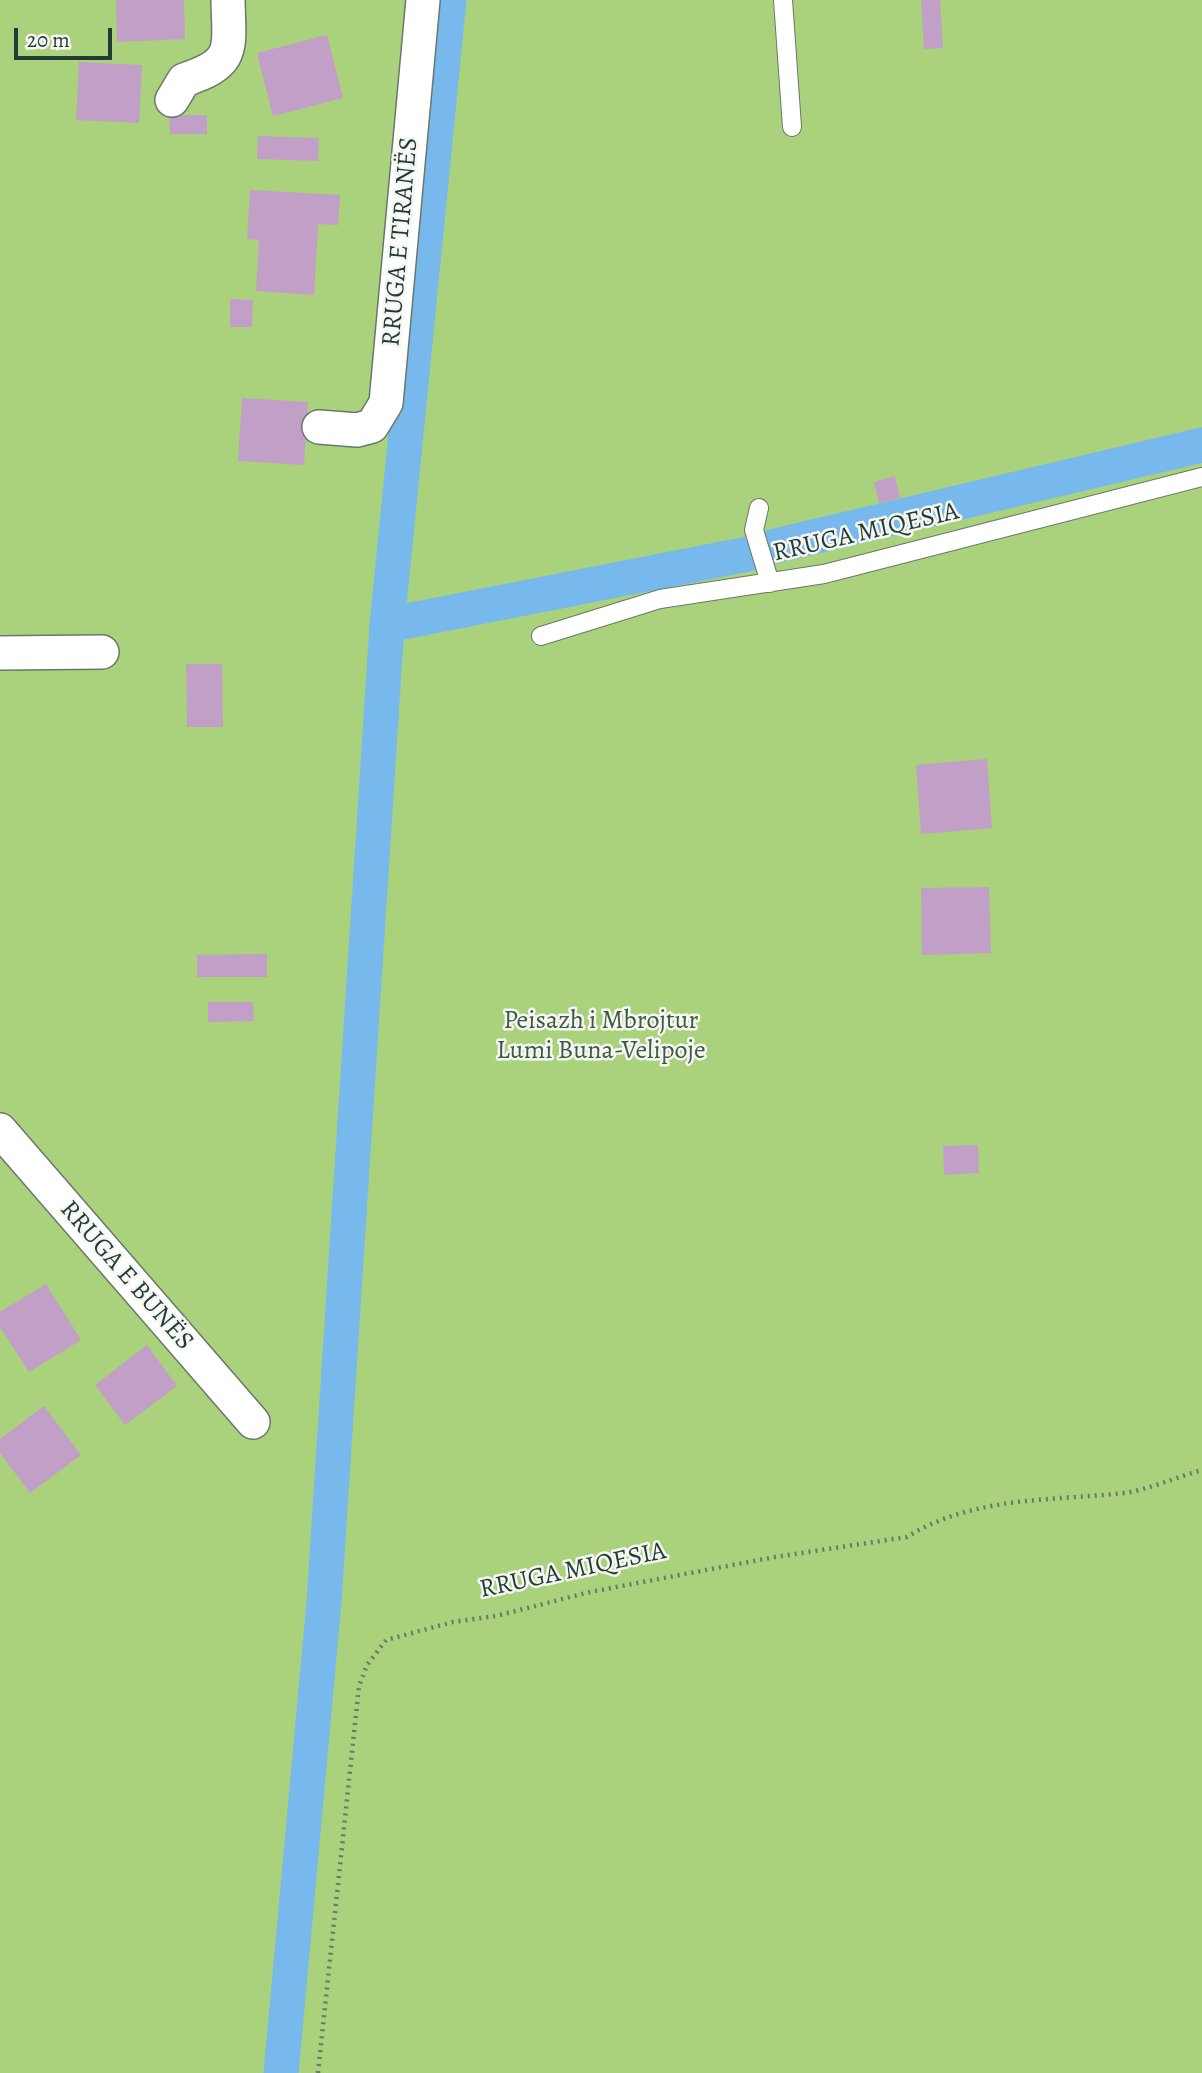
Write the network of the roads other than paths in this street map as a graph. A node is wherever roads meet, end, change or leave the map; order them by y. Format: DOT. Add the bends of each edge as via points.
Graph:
graph roads {
  1 [pos="228,0"];
  2 [pos="423,0"];
  3 [pos="783,0"];
  4 [pos="172,100"];
  5 [pos="792,127"];
  6 [pos="319,427"];
  7 [pos="1202,477"];
  8 [pos="759,508"];
  9 [pos="770,583"];
  10 [pos="541,636"];
  11 [pos="102,652"];
  12 [pos="0,653"];
  13 [pos="0,1130"];
  14 [pos="253,1422"];
  1 -- 4 [label="street" via="226,54 212,71 184,80"];
  2 -- 6 [label="street, RRUGA E TIRANËS" via="386,403 372,426 357,430"];
  3 -- 5 [label="lane"];
  7 -- 9 [label="lane, RRUGA MIQESIA" via="824,574"];
  8 -- 9 [label="lane" via="754,530"];
  9 -- 10 [label="lane, RRUGA MIQESIA" via="660,599"];
  11 -- 12 [label="street"];
  13 -- 14 [label="street, RRUGA E BUNËS"];
}
